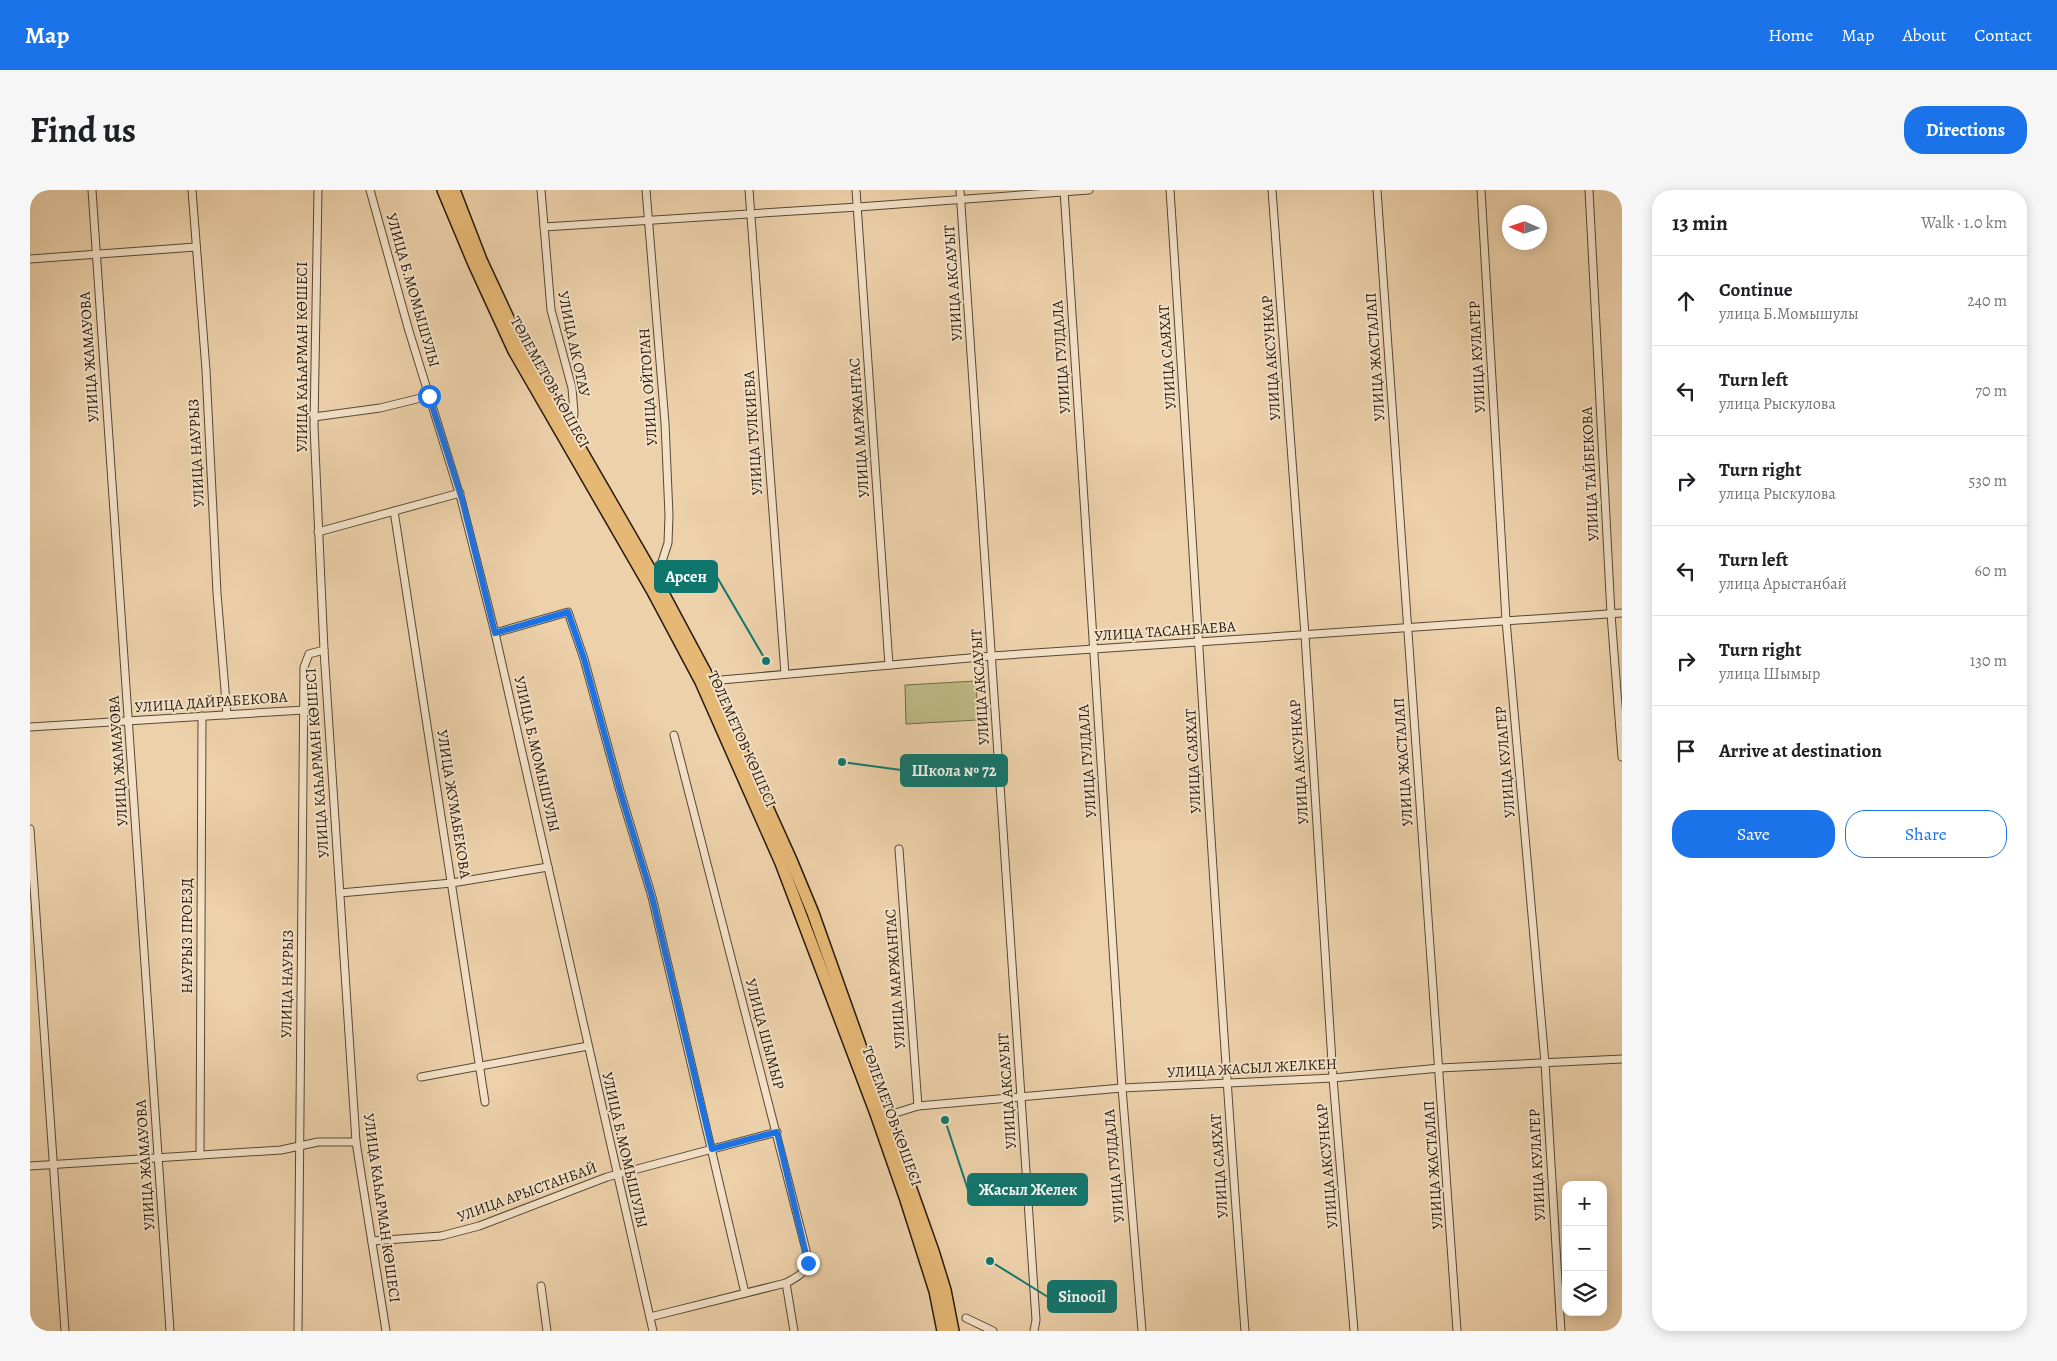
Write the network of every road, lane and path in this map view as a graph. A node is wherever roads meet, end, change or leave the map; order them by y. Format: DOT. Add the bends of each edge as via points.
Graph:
graph roads {
  1 [pos="92,190"];
  2 [pos="192,190"];
  3 [pos="318,190"];
  4 [pos="370,190"];
  5 [pos="444,190"];
  6 [pos="454,190"];
  7 [pos="541,190"];
  8 [pos="646,190"];
  9 [pos="749,190"];
  10 [pos="856,190"];
  11 [pos="960,190"];
  12 [pos="1089,190"];
  13 [pos="1170,190"];
  14 [pos="1272,190"];
  15 [pos="1377,190"];
  16 [pos="1481,190"];
  17 [pos="1589,190"];
  18 [pos="1064,191"];
  19 [pos="961,199"];
  20 [pos="858,207"];
  21 [pos="751,213"];
  22 [pos="650,221"];
  23 [pos="544,227"];
  24 [pos="196,247"];
  25 [pos="96,255"];
  26 [pos="30,259"];
  27 [pos="429,396"];
  28 [pos="314,417"];
  29 [pos="568,437"];
  30 [pos="460,494"];
  31 [pos="394,511"];
  32 [pos="318,532"];
  33 [pos="656,580"];
  34 [pos="1622,613"];
  35 [pos="1611,614"];
  36 [pos="1506,620"];
  37 [pos="1407,627"];
  38 [pos="495,633"];
  39 [pos="1305,635"];
  40 [pos="1200,642"];
  41 [pos="1094,649"];
  42 [pos="324,650"];
  43 [pos="992,656"];
  44 [pos="890,665"];
  45 [pos="785,674"];
  46 [pos="710,681"];
  47 [pos="304,710"];
  48 [pos="227,715"];
  49 [pos="202,716"];
  50 [pos="129,721"];
  51 [pos="30,727"];
  52 [pos="674,735"];
  53 [pos="1622,756"];
  54 [pos="30,829"];
  55 [pos="899,850"];
  56 [pos="548,867"];
  57 [pos="452,883"];
  58 [pos="340,893"];
  59 [pos="588,1046"];
  60 [pos="1622,1059"];
  61 [pos="1545,1063"];
  62 [pos="480,1066"];
  63 [pos="1440,1068"];
  64 [pos="421,1077"];
  65 [pos="1333,1078"];
  66 [pos="1226,1084"];
  67 [pos="1122,1088"];
  68 [pos="1022,1098"];
  69 [pos="485,1102"];
  70 [pos="918,1106"];
  71 [pos="886,1116"];
  72 [pos="777,1132"];
  73 [pos="356,1142"];
  74 [pos="298,1146"];
  75 [pos="712,1149"];
  76 [pos="200,1155"];
  77 [pos="158,1159"];
  78 [pos="53,1165"];
  79 [pos="30,1166"];
  80 [pos="616,1175"];
  81 [pos="372,1241"];
  82 [pos="786,1283"];
  83 [pos="541,1286"];
  84 [pos="745,1293"];
  85 [pos="650,1317"];
  86 [pos="966,1318"];
  87 [pos="65,1331"];
  88 [pos="170,1331"];
  89 [pos="298,1331"];
  90 [pos="386,1331"];
  91 [pos="547,1331"];
  92 [pos="653,1331"];
  93 [pos="794,1331"];
  94 [pos="944,1331"];
  95 [pos="953,1331"];
  96 [pos="993,1331"];
  97 [pos="1034,1331"];
  98 [pos="1142,1331"];
  99 [pos="1245,1331"];
  100 [pos="1354,1331"];
  101 [pos="1457,1331"];
  102 [pos="1561,1331"];
  1 -- 25 [label="street, УЛИЦА ЖАМАУОВА"];
  2 -- 24 [label="street, УЛИЦА НАУРЫЗ"];
  3 -- 28 [label="street, УЛИЦА КАҺАРМАН КӨШЕСІ"];
  4 -- 27 [label="street, УЛИЦА Б.МОМЫШУЛЫ"];
  5 -- 29 [label="main road, ТӨЛЕМЕТОВ КӨШЕСІ" via="514,351"];
  6 -- 29 [label="main road, ТӨЛЕМЕТОВ КӨШЕСІ" via="508,320"];
  7 -- 23 [label="street, УЛИЦА АК ОТАУ"];
  8 -- 22 [label="street, УЛИЦА ОЙТОГАН"];
  9 -- 21 [label="street, УЛИЦА ТУЛКИЕВА"];
  10 -- 20 [label="street, УЛИЦА МАРЖАНТАС"];
  11 -- 19 [label="street, УЛИЦА АКСАУЫТ"];
  12 -- 18 [label="street"];
  13 -- 40 [label="street, УЛИЦА САЯХАТ"];
  14 -- 39 [label="street, УЛИЦА АКСУНКАР"];
  15 -- 37 [label="street, УЛИЦА ЖАСТАЛАП"];
  16 -- 36 [label="street, УЛИЦА КУЛАГЕР"];
  17 -- 35 [label="street, УЛИЦА ТАЙБЕКОВА"];
  18 -- 19 [label="street"];
  18 -- 41 [label="street, УЛИЦА ГУЛДАЛА"];
  19 -- 20 [label="street"];
  19 -- 43 [label="street, УЛИЦА АКСАУЫТ"];
  20 -- 21 [label="street"];
  20 -- 44 [label="street, УЛИЦА МАРЖАНТАС"];
  21 -- 22 [label="street"];
  21 -- 45 [label="street, УЛИЦА ТУЛКИЕВА"];
  22 -- 23 [label="street"];
  22 -- 33 [label="street, УЛИЦА ОЙТОГАН" via="669,515 668,543"];
  23 -- 29 [label="street, УЛИЦА АК ОТАУ" via="550,310 572,388 574,413"];
  24 -- 25 [label="street"];
  24 -- 48 [label="street, УЛИЦА НАУРЫЗ"];
  25 -- 26 [label="street"];
  25 -- 50 [label="street, УЛИЦА ЖАМАУОВА"];
  27 -- 28 [label="street" via="380,408"];
  27 -- 30 [label="street, УЛИЦА Б.МОМЫШУЛЫ"];
  28 -- 32 [label="street, УЛИЦА КАҺАРМАН КӨШЕСІ"];
  29 -- 33 [label="main road, ТӨЛЕМЕТОВ КӨШЕСІ"];
  29 -- 94 [label="main road, ТӨЛЕМЕТОВ КӨШЕСІ" via="701,682 781,864 903,1191 935,1291"];
  30 -- 31 [label="street"];
  30 -- 38 [label="street, УЛИЦА Б.МОМЫШУЛЫ"];
  31 -- 32 [label="street"];
  31 -- 57 [label="street, УЛИЦА ЖУМАБЕКОВА"];
  32 -- 42 [label="street, УЛИЦА КАҺАРМАН КӨШЕСІ"];
  33 -- 46 [label="main road, ТӨЛЕМЕТОВ КӨШЕСІ"];
  34 -- 35 [label="street, УЛИЦА ТАСАНБАЕВА"];
  35 -- 36 [label="street, УЛИЦА ТАСАНБАЕВА"];
  35 -- 53 [label="street, УЛИЦА ТАЙБЕКОВА"];
  36 -- 37 [label="street, УЛИЦА ТАСАНБАЕВА"];
  36 -- 61 [label="street, УЛИЦА КУЛАГЕР"];
  37 -- 39 [label="street, УЛИЦА ТАСАНБАЕВА"];
  37 -- 63 [label="street, УЛИЦА ЖАСТАЛАП"];
  38 -- 56 [label="street, УЛИЦА Б.МОМЫШУЛЫ"];
  38 -- 75 [label="street" via="568,612 652,897"];
  39 -- 40 [label="street, УЛИЦА ТАСАНБАЕВА"];
  39 -- 65 [label="street, УЛИЦА АКСУНКАР"];
  40 -- 41 [label="street, УЛИЦА ТАСАНБАЕВА"];
  40 -- 66 [label="street, УЛИЦА САЯХАТ"];
  41 -- 43 [label="street, УЛИЦА ТАСАНБАЕВА"];
  41 -- 67 [label="street, УЛИЦА ГУЛДАЛА"];
  42 -- 47 [label="street, УЛИЦА НАУРЫЗ" via="309,654 304,667"];
  42 -- 58 [label="street, УЛИЦА КАҺАРМАН КӨШЕСІ"];
  43 -- 44 [label="street, УЛИЦА ТАСАНБАЕВА"];
  43 -- 68 [label="street, УЛИЦА АКСАУЫТ"];
  44 -- 45 [label="street, УЛИЦА ТАСАНБАЕВА"];
  45 -- 46 [label="street, УЛИЦА ТАСАНБАЕВА"];
  46 -- 71 [label="main road, ТӨЛЕМЕТОВ КӨШЕСІ" via="809,904"];
  47 -- 48 [label="street, УЛИЦА ДАЙРАБЕКОВА"];
  47 -- 74 [label="street, УЛИЦА НАУРЫЗ"];
  48 -- 49 [label="street, УЛИЦА ДАЙРАБЕКОВА"];
  49 -- 50 [label="street, УЛИЦА ДАЙРАБЕКОВА"];
  49 -- 76 [label="street, НАУРЫЗ ПРОЕЗД"];
  50 -- 51 [label="street, УЛИЦА ДАЙРАБЕКОВА"];
  50 -- 77 [label="street, УЛИЦА ЖАМАУОВА"];
  52 -- 72 [label="street, УЛИЦА ШЫМЫР"];
  54 -- 78 [label="street"];
  55 -- 70 [label="street, УЛИЦА МАРЖАНТАС"];
  56 -- 57 [label="street"];
  56 -- 59 [label="street, УЛИЦА Б.МОМЫШУЛЫ"];
  57 -- 58 [label="street"];
  57 -- 62 [label="street, УЛИЦА ЖУМАБЕКОВА"];
  58 -- 73 [label="street, УЛИЦА КАҺАРМАН КӨШЕСІ"];
  59 -- 62 [label="street"];
  59 -- 80 [label="street, УЛИЦА Б.МОМЫШУЛЫ"];
  60 -- 61 [label="street, УЛИЦА ЖАСЫЛ ЖЕЛКЕН"];
  61 -- 63 [label="street, УЛИЦА ЖАСЫЛ ЖЕЛКЕН"];
  61 -- 102 [label="street, УЛИЦА КУЛАГЕР"];
  62 -- 64 [label="street"];
  62 -- 69 [label="street, УЛИЦА ЖУМАБЕКОВА"];
  63 -- 65 [label="street, УЛИЦА ЖАСЫЛ ЖЕЛКЕН"];
  63 -- 101 [label="street, УЛИЦА ЖАСТАЛАП"];
  65 -- 66 [label="street, УЛИЦА ЖАСЫЛ ЖЕЛКЕН"];
  65 -- 100 [label="street, УЛИЦА АКСУНКАР"];
  66 -- 67 [label="street, УЛИЦА ЖАСЫЛ ЖЕЛКЕН"];
  66 -- 99 [label="street, УЛИЦА САЯХАТ"];
  67 -- 68 [label="street, УЛИЦА ЖАСЫЛ ЖЕЛКЕН"];
  67 -- 98 [label="street, УЛИЦА ГУЛДАЛА"];
  68 -- 70 [label="street, УЛИЦА ЖАСЫЛ ЖЕЛКЕН"];
  68 -- 97 [label="street, УЛИЦА АКСАУЫТ" via="1036,1320"];
  70 -- 71 [label="street, УЛИЦА ЖАСЫЛ ЖЕЛКЕН"];
  71 -- 95 [label="main road, ТӨЛЕМЕТОВ КӨШЕСІ" via="942,1282"];
  72 -- 75 [label="street, УЛИЦА АРЫСТАНБАЙ"];
  72 -- 82 [label="street, УЛИЦА ШЫМЫР" via="808,1263 800,1276"];
  73 -- 74 [label="street" via="318,1142"];
  73 -- 81 [label="street, УЛИЦА КАҺАРМАН КӨШЕСІ"];
  74 -- 76 [label="street" via="282,1150"];
  74 -- 89 [label="street, УЛИЦА НАУРЫЗ"];
  75 -- 80 [label="street, УЛИЦА АРЫСТАНБАЙ"];
  75 -- 84 [label="street"];
  76 -- 77 [label="street"];
  77 -- 78 [label="street"];
  77 -- 88 [label="street, УЛИЦА ЖАМАУОВА"];
  78 -- 79 [label="street"];
  78 -- 87 [label="street"];
  80 -- 81 [label="street, УЛИЦА АРЫСТАНБАЙ" via="479,1226 441,1236"];
  80 -- 85 [label="street, УЛИЦА Б.МОМЫШУЛЫ"];
  81 -- 90 [label="street, УЛИЦА КАҺАРМАН КӨШЕСІ"];
  82 -- 84 [label="street"];
  82 -- 93 [label="street"];
  83 -- 91 [label="street"];
  84 -- 85 [label="street"];
  85 -- 92 [label="street, УЛИЦА Б.МОМЫШУЛЫ"];
  86 -- 96 [label="street"];
}
